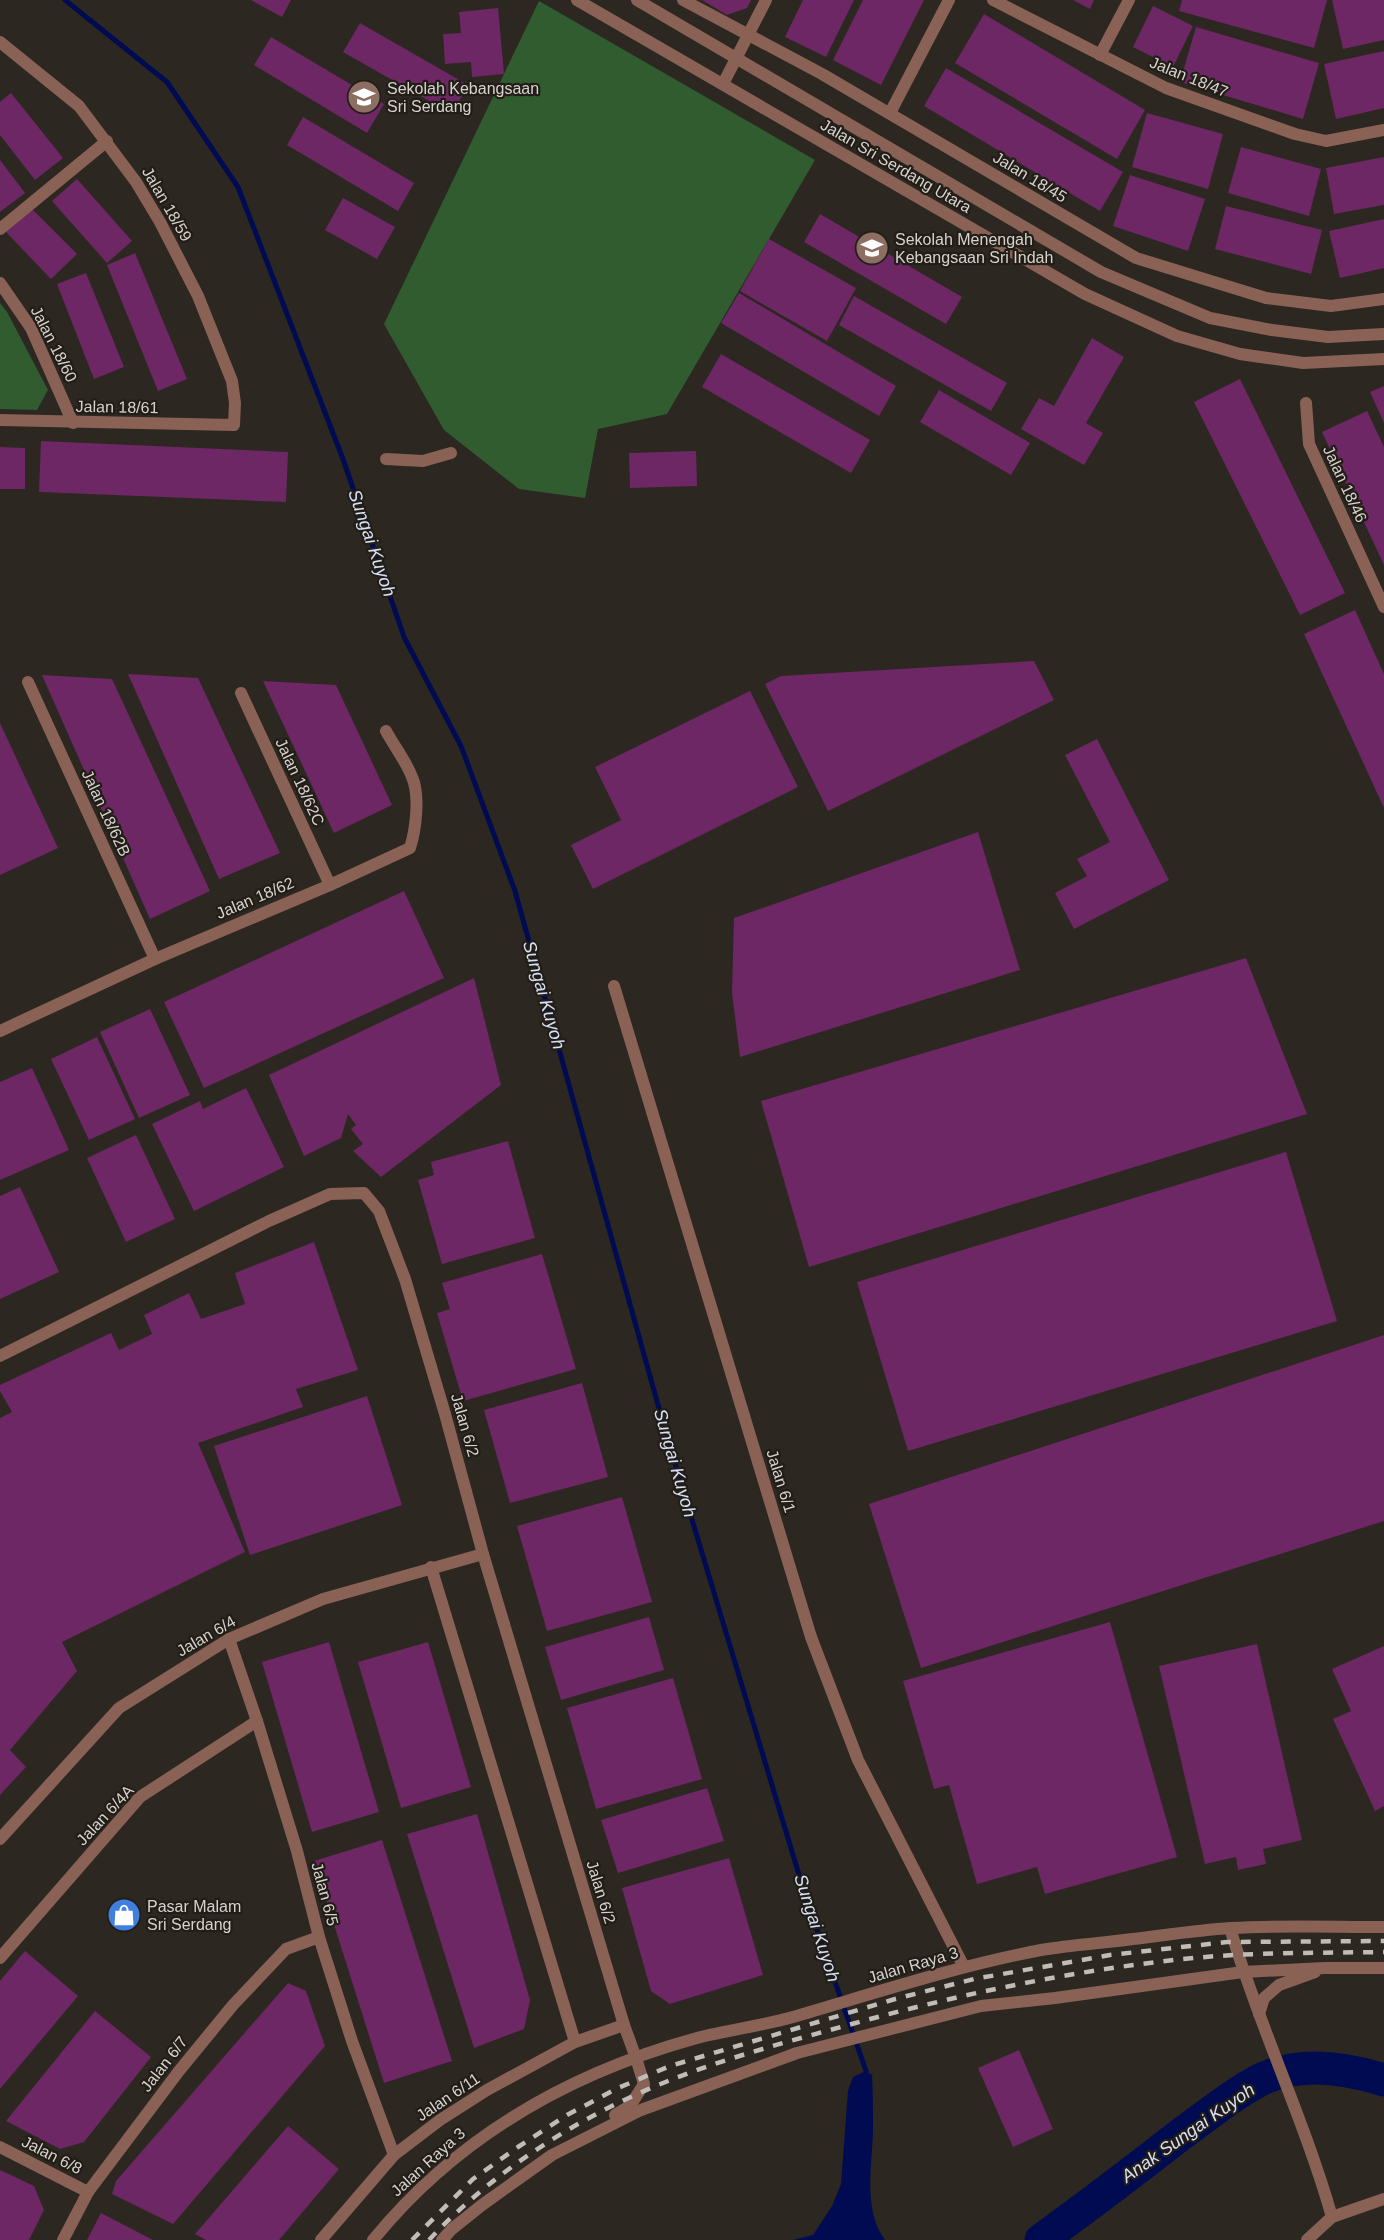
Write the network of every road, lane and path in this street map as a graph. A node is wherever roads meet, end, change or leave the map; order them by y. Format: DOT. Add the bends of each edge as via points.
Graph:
graph roads {
  1 [pos="577,0"];
  2 [pos="637,0"];
  3 [pos="683,0"];
  4 [pos="766,0"];
  5 [pos="949,0"];
  6 [pos="993,0"];
  7 [pos="1129,0"];
  8 [pos="748,35"];
  9 [pos="0,42"];
  10 [pos="1100,55"];
  11 [pos="736,57"];
  12 [pos="723,84"];
  13 [pos="890,113"];
  14 [pos="1384,130"];
  15 [pos="107,141"];
  16 [pos="0,229"];
  17 [pos="0,283"];
  18 [pos="1384,299"];
  19 [pos="1384,334"];
  20 [pos="1384,360"];
  21 [pos="1306,404"];
  22 [pos="0,420"];
  23 [pos="73,423"];
  24 [pos="234,425"];
  25 [pos="451,453"];
  26 [pos="386,459"];
  27 [pos="1384,607"];
  28 [pos="28,682"];
  29 [pos="241,693"];
  30 [pos="386,731"];
  31 [pos="330,885"];
  32 [pos="155,959"];
  33 [pos="614,986"];
  34 [pos="0,1031"];
  35 [pos="0,1356"];
  36 [pos="483,1554"];
  37 [pos="431,1567"];
  38 [pos="229,1639"];
  39 [pos="257,1720"];
  40 [pos="0,1839"];
  41 [pos="1384,1927"];
  42 [pos="1230,1928"];
  43 [pos="319,1937"];
  44 [pos="0,1958"];
  45 [pos="964,1967"];
  46 [pos="1325,1968"];
  47 [pos="1384,1968"];
  48 [pos="1243,1972"];
  49 [pos="1259,2014"];
  50 [pos="624,2025"];
  51 [pos="575,2042"];
  52 [pos="636,2058"];
  53 [pos="0,2147"];
  54 [pos="394,2155"];
  55 [pos="552,2155"];
  56 [pos="88,2192"];
  57 [pos="1384,2199"];
  58 [pos="1332,2217"];
  59 [pos="63,2240"];
  60 [pos="321,2240"];
  61 [pos="373,2240"];
  62 [pos="442,2240"];
  63 [pos="1307,2240"];
  1 -- 12 [label="street, Jalan Sri Serdang Utara"];
  2 -- 11 [label="street, Jalan Sri Serdang Utara"];
  3 -- 8 [label="street, Jalan 18/45"];
  4 -- 8 [label="street"];
  5 -- 13 [label="street"];
  6 -- 10 [label="street, Jalan 18/47"];
  7 -- 10 [label="street"];
  8 -- 11 [label="street"];
  8 -- 13 [label="street, Jalan 18/45"];
  9 -- 15 [label="street, Jalan 18/59" via="79,106"];
  10 -- 14 [label="street, Jalan 18/47" via="1166,88 1295,134 1326,141"];
  11 -- 12 [label="street"];
  11 -- 19 [label="street, Jalan Sri Serdang Utara" via="1101,272 1210,318 1328,337"];
  12 -- 20 [label="street, Jalan Sri Serdang Utara" via="1084,294 1177,336 1240,354 1303,363"];
  13 -- 18 [label="street, Jalan 18/45" via="1136,258 1266,298 1331,306"];
  15 -- 16 [label="street"];
  15 -- 24 [label="street, Jalan 18/59" via="160,222 198,296 232,381"];
  17 -- 23 [label="street, Jalan 18/60" via="31,328"];
  21 -- 27 [label="street, Jalan 18/46" via="1309,444"];
  22 -- 23 [label="street, Jalan 18/61"];
  23 -- 24 [label="street, Jalan 18/61"];
  25 -- 26 [label="street" via="423,461"];
  28 -- 32 [label="street, Jalan 18/62B"];
  29 -- 31 [label="street, Jalan 18/62C"];
  30 -- 31 [label="street, Jalan 18/62" via="413,778 417,814 410,848"];
  31 -- 32 [label="street, Jalan 18/62"];
  32 -- 34 [label="street, Jalan 18/62"];
  33 -- 45 [label="street, Jalan 6/1" via="811,1637 858,1760"];
  35 -- 36 [label="street, Jalan 6/2" via="269,1221 330,1194 364,1193 379,1212 405,1279"];
  36 -- 37 [label="street, Jalan 6/4"];
  36 -- 50 [label="street, Jalan 6/2"];
  37 -- 38 [label="street, Jalan 6/4" via="322,1599"];
  37 -- 51 [label="street"];
  38 -- 39 [label="street, Jalan 6/5"];
  38 -- 40 [label="street, Jalan 6/4" via="119,1708"];
  39 -- 43 [label="street, Jalan 6/5"];
  39 -- 44 [label="street, Jalan 6/4A" via="140,1797"];
  41 -- 42 [label="street, Jalan Raya 3"];
  42 -- 45 [label="street, Jalan Raya 3" via="1043,1950"];
  42 -- 48 [label="street"];
  43 -- 54 [label="street, Jalan 6/5"];
  43 -- 56 [label="street, Jalan 6/7" via="286,1949 232,2006"];
  45 -- 52 [label="street, Jalan Raya 3"];
  46 -- 47 [label="street"];
  46 -- 48 [label="street"];
  46 -- 49 [label="street" via="1279,1985 1264,1998"];
  48 -- 49 [label="street"];
  48 -- 55 [label="street" via="981,2006 796,2053 641,2110"];
  49 -- 58 [label="street" via="1317,2165"];
  50 -- 51 [label="street, Jalan 6/11"];
  50 -- 52 [label="street, Jalan 6/2"];
  51 -- 54 [label="street, Jalan 6/11" via="488,2090"];
  52 -- 55 [label="street, Jalan 6/2" via="644,2084 630,2106"];
  52 -- 61 [label="street, Jalan Raya 3" via="536,2102 482,2136 409,2199"];
  53 -- 56 [label="street, Jalan 6/8"];
  54 -- 60 [label="street, Jalan 6/11"];
  55 -- 62 [label="street" via="482,2205"];
  56 -- 59 [label="street, Jalan 6/7"];
  57 -- 58 [label="street"];
  58 -- 63 [label="street"];
}
